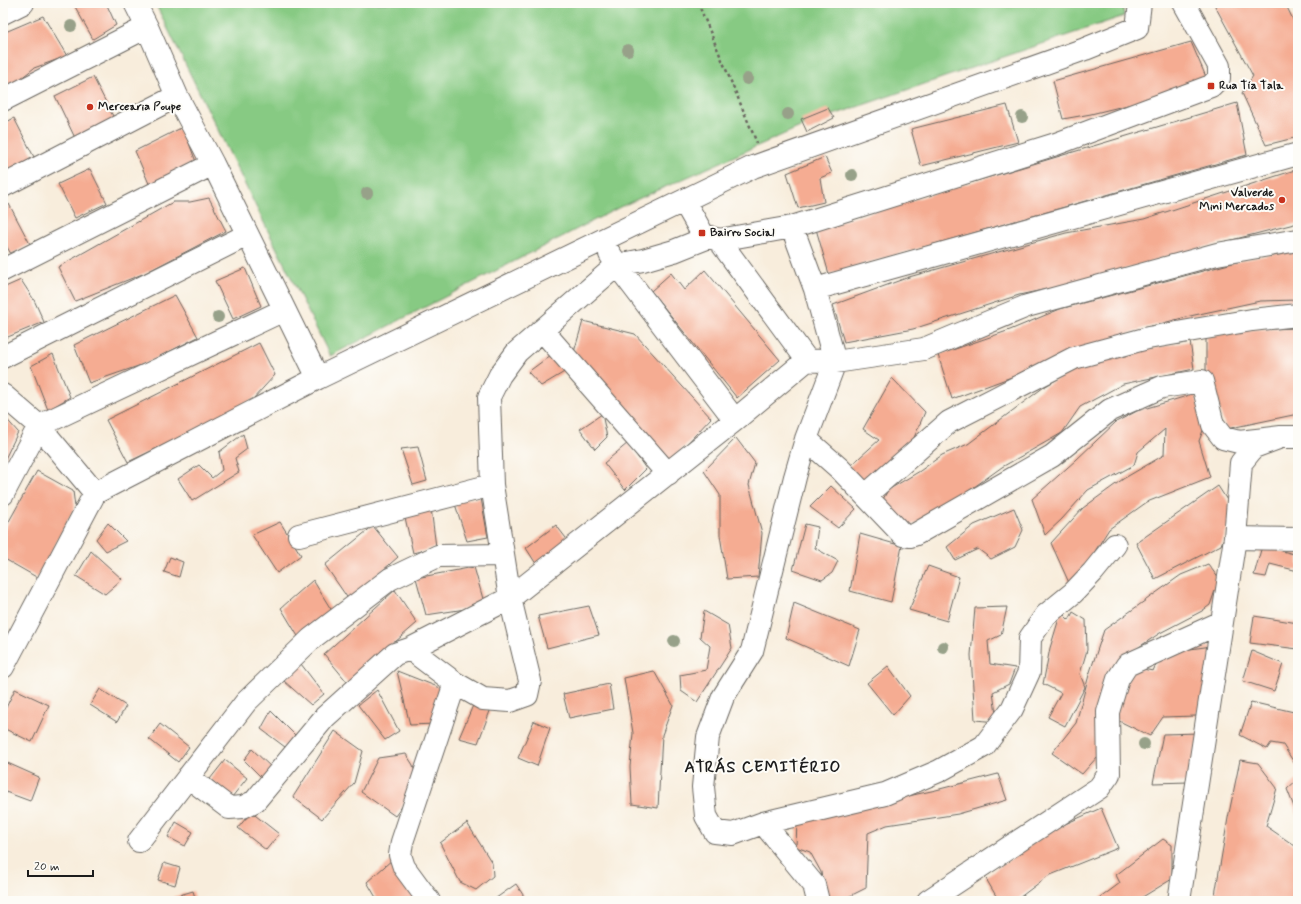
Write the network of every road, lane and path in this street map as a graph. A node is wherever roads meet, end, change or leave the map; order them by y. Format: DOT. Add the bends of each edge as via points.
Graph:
graph roads {
  1 [pos="23,3"];
  2 [pos="135,3"];
  3 [pos="698,3"];
  4 [pos="1140,3"];
  5 [pos="1184,3"];
  6 [pos="3,13"];
  7 [pos="147,27"];
  8 [pos="177,96"];
  9 [pos="3,100"];
  10 [pos="758,146"];
  11 [pos="1298,154"];
  12 [pos="213,164"];
  13 [pos="3,186"];
  14 [pos="684,201"];
  15 [pos="792,227"];
  16 [pos="247,235"];
  17 [pos="714,239"];
  18 [pos="1298,240"];
  19 [pos="602,241"];
  20 [pos="617,265"];
  21 [pos="3,270"];
  22 [pos="815,289"];
  23 [pos="284,310"];
  24 [pos="1298,315"];
  25 [pos="542,330"];
  26 [pos="3,357"];
  27 [pos="807,360"];
  28 [pos="835,362"];
  29 [pos="318,378"];
  30 [pos="3,395"];
  31 [pos="735,420"];
  32 [pos="39,426"];
  33 [pos="1289,437"];
  34 [pos="806,439"];
  35 [pos="668,474"];
  36 [pos="492,485"];
  37 [pos="95,492"];
  38 [pos="3,494"];
  39 [pos="866,495"];
  40 [pos="299,535"];
  41 [pos="1235,538"];
  42 [pos="1298,539"];
  43 [pos="1115,545"];
  44 [pos="503,555"];
  45 [pos="510,598"];
  46 [pos="1222,622"];
  47 [pos="410,649"];
  48 [pos="3,667"];
  49 [pos="454,683"];
  50 [pos="188,777"];
  51 [pos="763,823"];
  52 [pos="139,841"];
  53 [pos="429,901"];
  54 [pos="818,901"];
  55 [pos="928,901"];
  56 [pos="1179,901"];
  1 -- 6 [label="street"];
  2 -- 7 [label="street"];
  3 -- 10 [label="path"];
  4 -- 14 [label="street" via="1137,28 1085,49 753,167"];
  5 -- 15 [label="street" via="1219,66 1219,78 1211,86 1056,144"];
  7 -- 8 [label="street"];
  7 -- 9 [label="street"];
  8 -- 12 [label="street"];
  8 -- 13 [label="street"];
  11 -- 22 [label="street"];
  12 -- 16 [label="street"];
  12 -- 21 [label="street"];
  14 -- 17 [label="street" via="702,233"];
  14 -- 19 [label="street"];
  15 -- 17 [label="street"];
  15 -- 22 [label="street"];
  16 -- 23 [label="street"];
  16 -- 26 [label="street"];
  17 -- 20 [label="street"];
  17 -- 27 [label="street"];
  18 -- 28 [label="street" via="1217,254 1027,306 924,349"];
  19 -- 20 [label="street"];
  19 -- 29 [label="street"];
  20 -- 25 [label="street"];
  20 -- 31 [label="street"];
  22 -- 28 [label="street"];
  23 -- 29 [label="street"];
  23 -- 32 [label="street"];
  24 -- 39 [label="street" via="1252,320 1148,338 1074,358 949,422"];
  25 -- 35 [label="street"];
  25 -- 36 [label="street" via="517,352 500,375 490,397"];
  27 -- 28 [label="street"];
  27 -- 31 [label="street"];
  28 -- 34 [label="street"];
  29 -- 37 [label="street"];
  30 -- 32 [label="street"];
  31 -- 35 [label="street"];
  32 -- 37 [label="street"];
  32 -- 38 [label="street"];
  33 -- 39 [label="street" via="1239,442 1223,438 1213,425 1202,381 1162,387 1110,410 1052,456 916,534 903,535"];
  33 -- 41 [label="street" via="1254,447 1241,463"];
  34 -- 39 [label="street"];
  34 -- 51 [label="street" via="752,651 723,697 708,737 703,786 706,816 715,832 733,834"];
  35 -- 45 [label="street"];
  36 -- 40 [label="street"];
  36 -- 44 [label="street"];
  37 -- 48 [label="street"];
  41 -- 42 [label="street"];
  41 -- 46 [label="street"];
  43 -- 51 [label="street" via="1073,593 1046,615 1030,638 1029,672 1012,709 984,746 939,771 885,794"];
  44 -- 45 [label="street"];
  44 -- 50 [label="street" via="438,556 390,579 311,639 246,702"];
  45 -- 47 [label="street"];
  45 -- 49 [label="street" via="530,681 526,695 510,701 483,699"];
  46 -- 55 [label="street" via="1127,665 1118,679 1108,712 1109,774 1099,788"];
  46 -- 56 [label="street"];
  47 -- 49 [label="street"];
  47 -- 50 [label="street" via="395,654 325,717 255,801 243,807 229,808"];
  49 -- 53 [label="street" via="400,855 404,867"];
  50 -- 52 [label="street"];
  51 -- 54 [label="street" via="814,885"];
}
